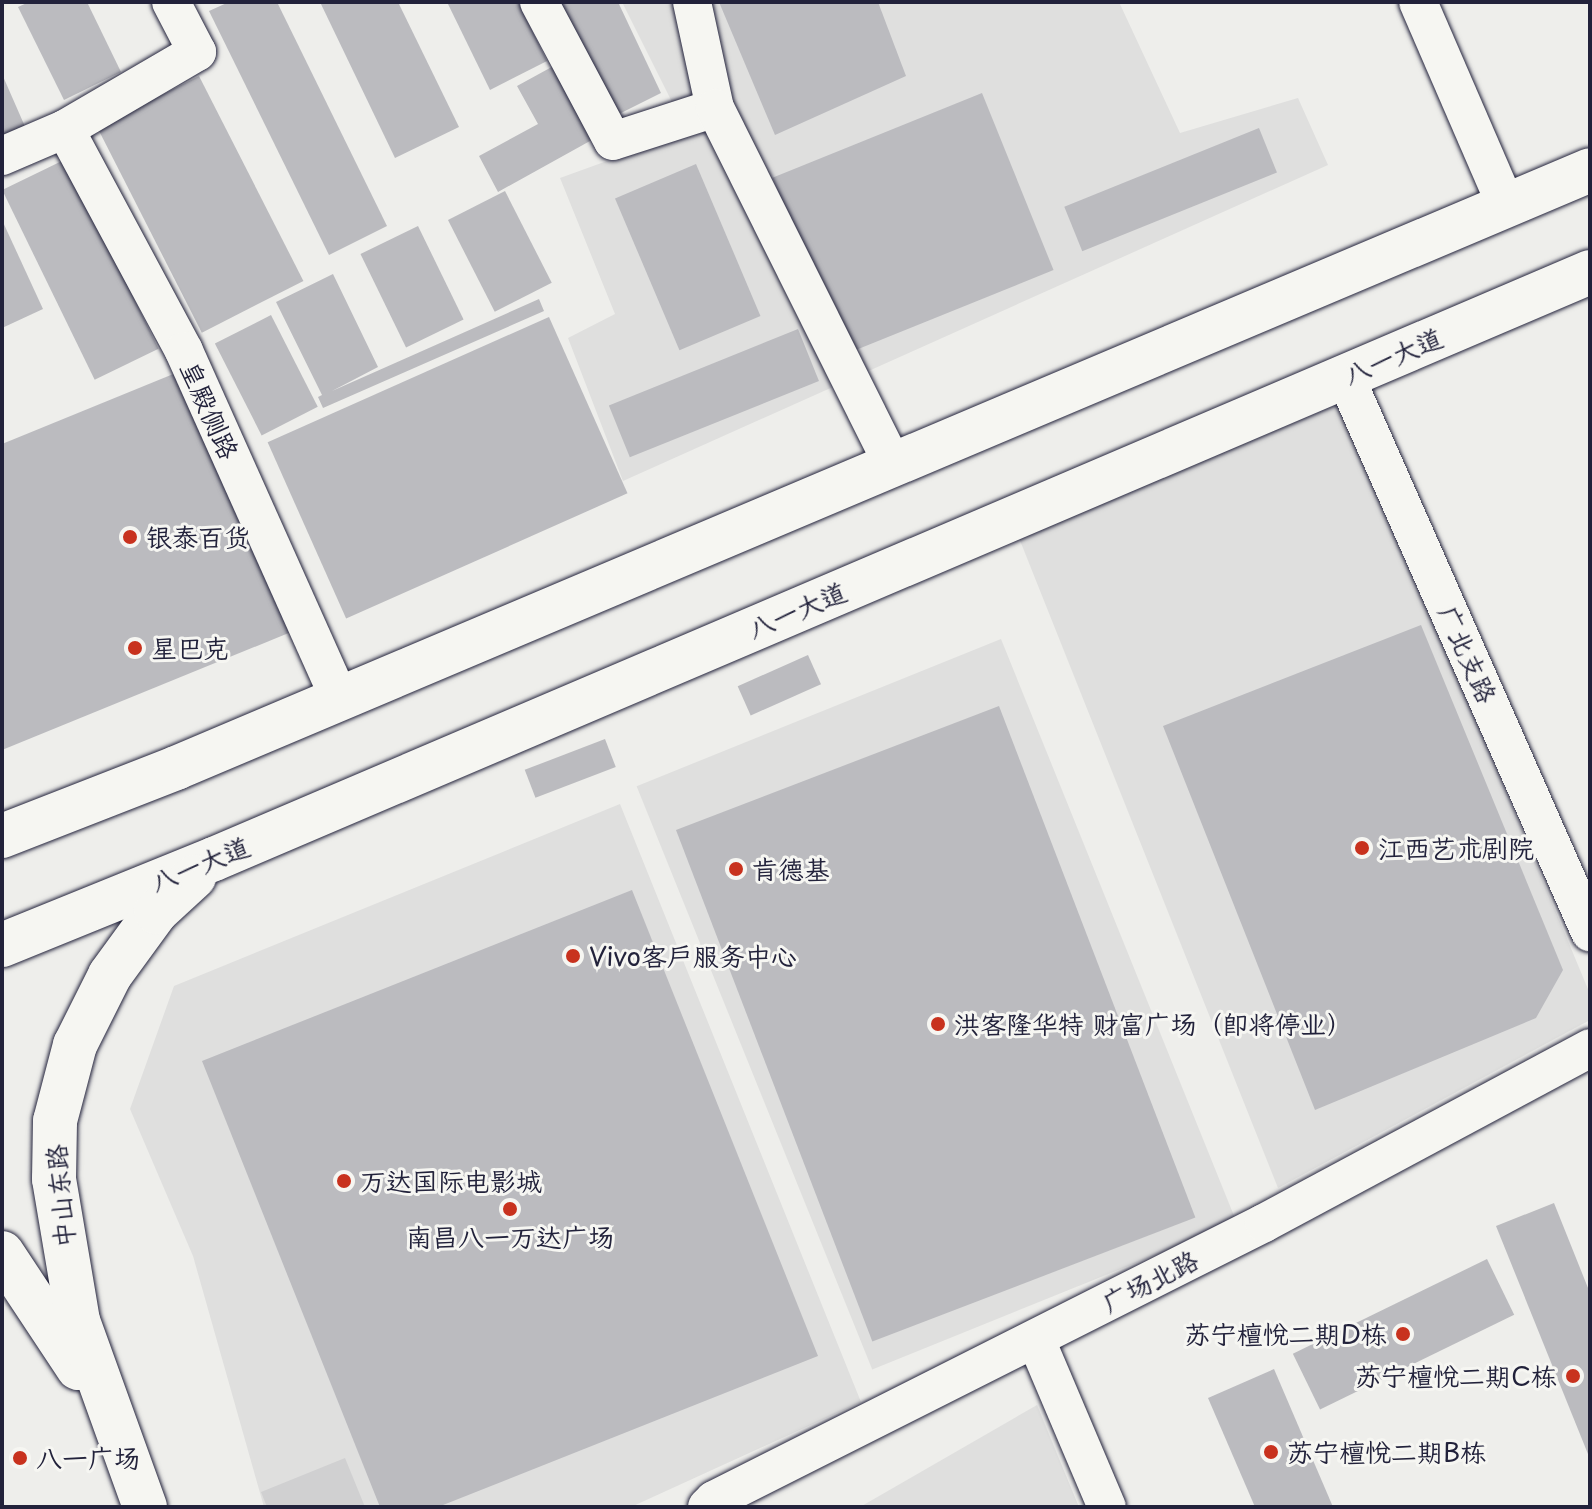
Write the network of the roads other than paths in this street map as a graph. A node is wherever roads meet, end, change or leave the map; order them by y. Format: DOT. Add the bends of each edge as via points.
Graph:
graph roads {
  1 [pos="171,2"];
  2 [pos="539,2"];
  3 [pos="692,2"];
  4 [pos="1418,2"];
  5 [pos="715,108"];
  6 [pos="65,129"];
  7 [pos="2,156"];
  8 [pos="1590,170"];
  9 [pos="1506,205"];
  10 [pos="1590,272"];
  11 [pos="1345,376"];
  12 [pos="893,465"];
  13 [pos="340,699"];
  14 [pos="2,836"];
  15 [pos="214,859"];
  16 [pos="1590,932"];
  17 [pos="2,945"];
  18 [pos="1590,1048"];
  19 [pos="2,1253"];
  20 [pos="1036,1340"];
  21 [pos="117,1432"];
  22 [pos="145,1507"];
  23 [pos="707,1507"];
  24 [pos="1107,1507"];
  1 -- 6 [label="street" via="197,52"];
  2 -- 5 [label="street" via="613,141"];
  3 -- 5 [label="street"];
  4 -- 9 [label="street"];
  5 -- 12 [label="street"];
  6 -- 7 [label="street"];
  6 -- 13 [label="street, 皇殿侧路" via="184,351"];
  8 -- 9 [label="highway"];
  9 -- 12 [label="highway"];
  10 -- 11 [label="highway, 八一大道"];
  11 -- 15 [label="highway, 八一大道"];
  11 -- 16 [label="street, 广北支路"];
  12 -- 13 [label="highway"];
  13 -- 14 [label="highway"];
  15 -- 17 [label="highway, 八一大道"];
  15 -- 21 [label="highway, 中山东路" via="156,912 110,975 75,1045 55,1121 54,1179 67,1268 78,1321"];
  18 -- 20 [label="street, 广场北路"];
  19 -- 21 [label="highway, 中山东路"];
  20 -- 23 [label="street, 广场北路"];
  20 -- 24 [label="street"];
  21 -- 22 [label="highway, 中山东路"];
}
